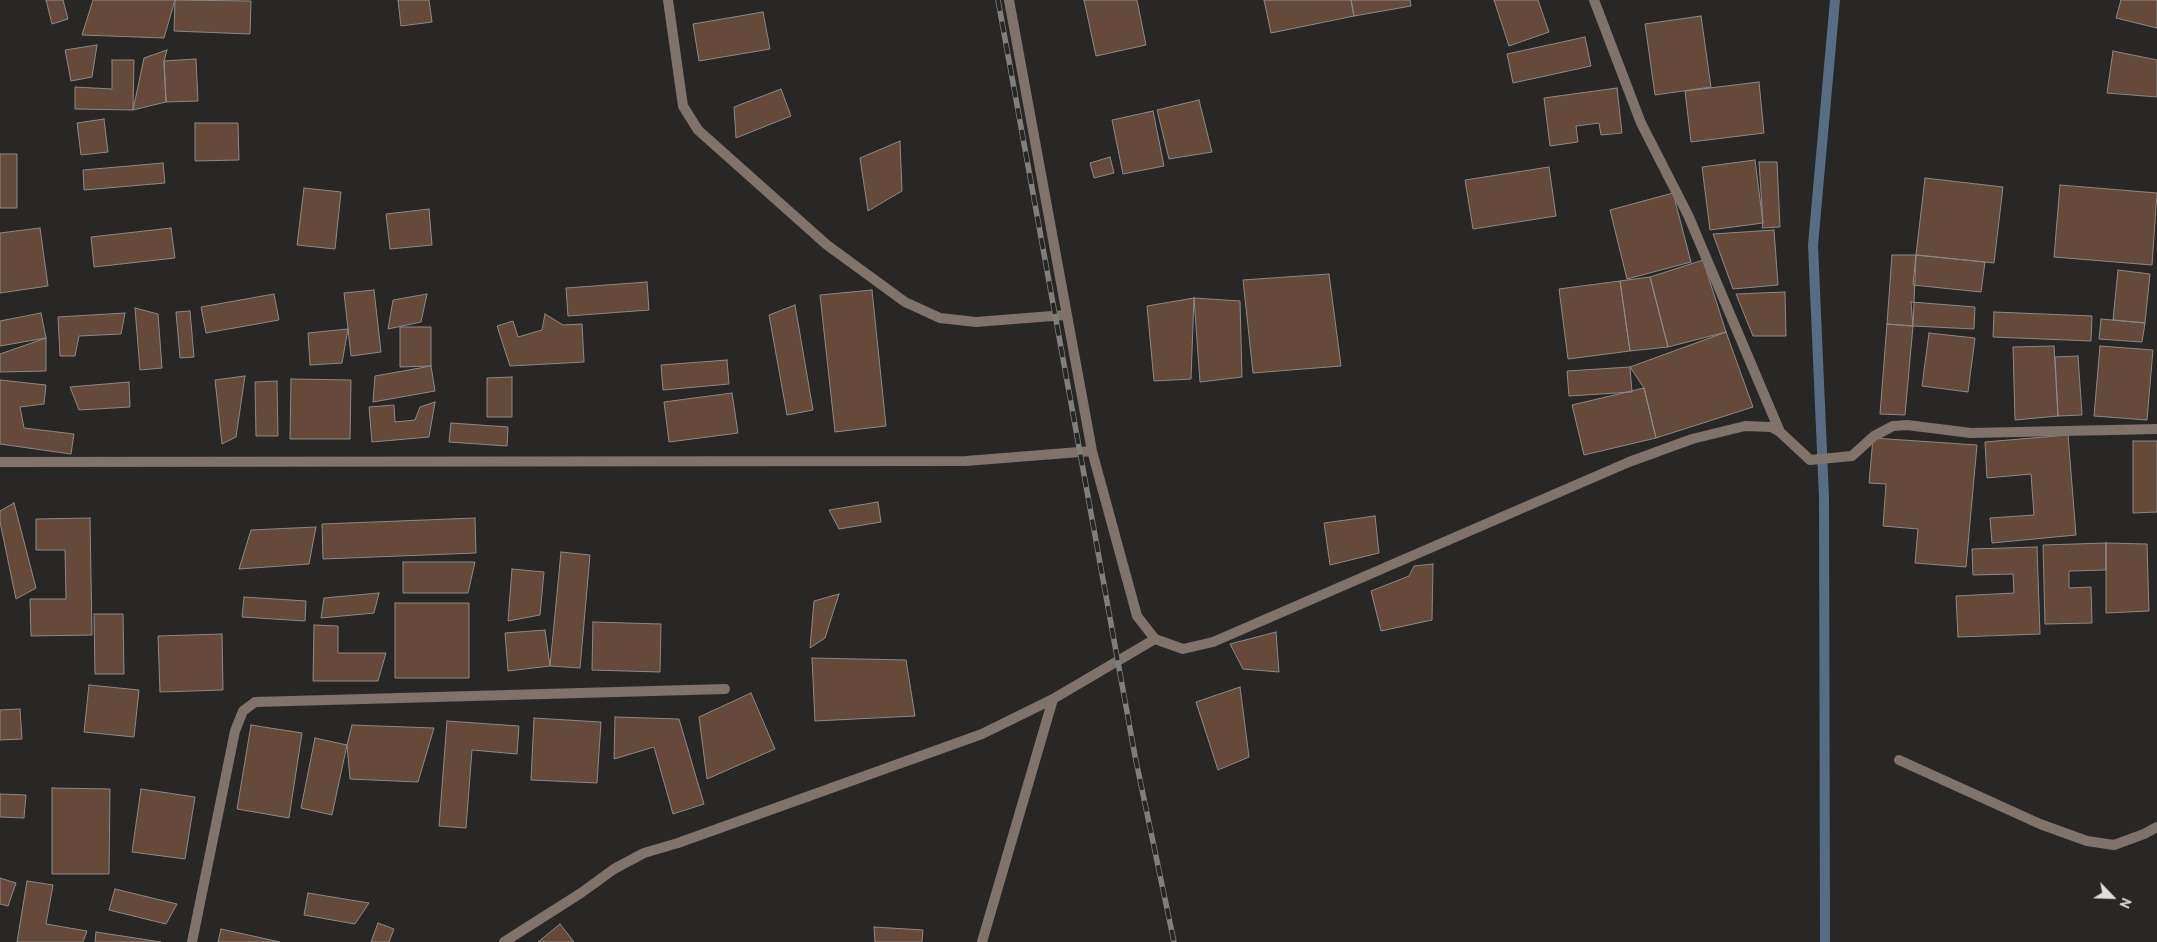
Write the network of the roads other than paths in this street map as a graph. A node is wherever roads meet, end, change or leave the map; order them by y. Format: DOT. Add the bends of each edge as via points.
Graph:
graph roads {
  1 [pos="668,0"];
  2 [pos="1009,0"];
  3 [pos="1594,0"];
  4 [pos="1066,314"];
  5 [pos="2157,429"];
  6 [pos="1780,432"];
  7 [pos="1092,450"];
  8 [pos="0,462"];
  9 [pos="1156,639"];
  10 [pos="725,689"];
  11 [pos="1053,699"];
  12 [pos="1900,760"];
  13 [pos="2157,827"];
  14 [pos="192,942"];
  15 [pos="504,942"];
  16 [pos="982,942"];
  1 -- 4 [label="street" via="683,106 698,130 827,245 906,302 940,318 976,322"];
  2 -- 4 [label="street"];
  3 -- 6 [label="street" via="1641,123 1688,215"];
  4 -- 7 [label="street"];
  5 -- 6 [label="street" via="1971,433 1893,426 1874,436 1852,456 1810,460"];
  6 -- 9 [label="street" via="1771,427 1745,426 1692,438 1629,462 1213,642 1183,648"];
  7 -- 8 [label="street" via="966,461"];
  7 -- 9 [label="street" via="1137,616"];
  9 -- 11 [label="street"];
  10 -- 14 [label="street" via="255,702 243,711 235,731"];
  11 -- 15 [label="street" via="982,734 678,844 644,853 614,869"];
  11 -- 16 [label="street"];
  12 -- 13 [label="street" via="2040,824 2087,841 2114,845"];
}
